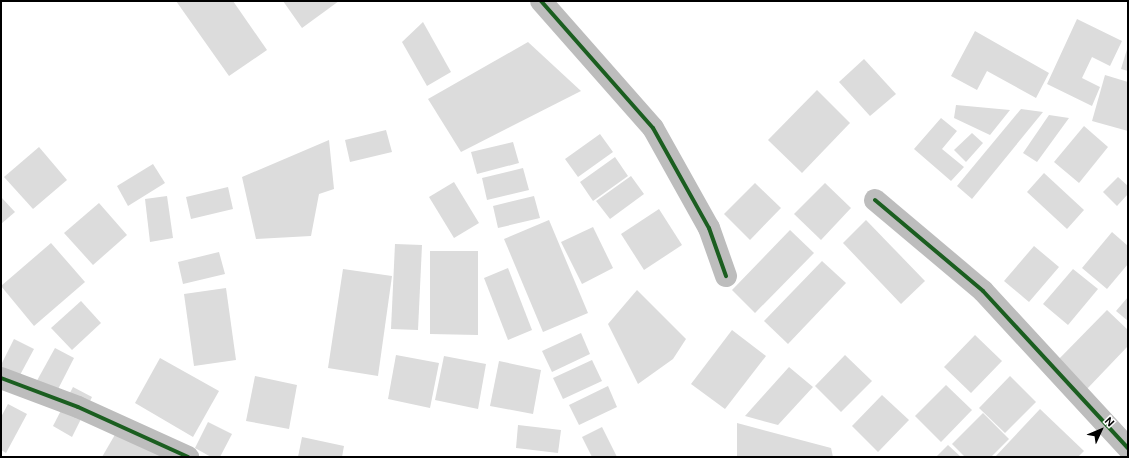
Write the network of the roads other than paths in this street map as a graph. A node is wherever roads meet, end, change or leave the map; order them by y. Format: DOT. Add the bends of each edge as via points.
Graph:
graph roads {
  1 [pos="541,1"];
  2 [pos="875,200"];
  3 [pos="726,276"];
  4 [pos="1,378"];
  5 [pos="1128,448"];
  6 [pos="188,457"];
  1 -- 3 [label="street" via="653,128 709,228"];
  2 -- 5 [label="street" via="983,290"];
  4 -- 6 [label="street" via="78,407"];
}
